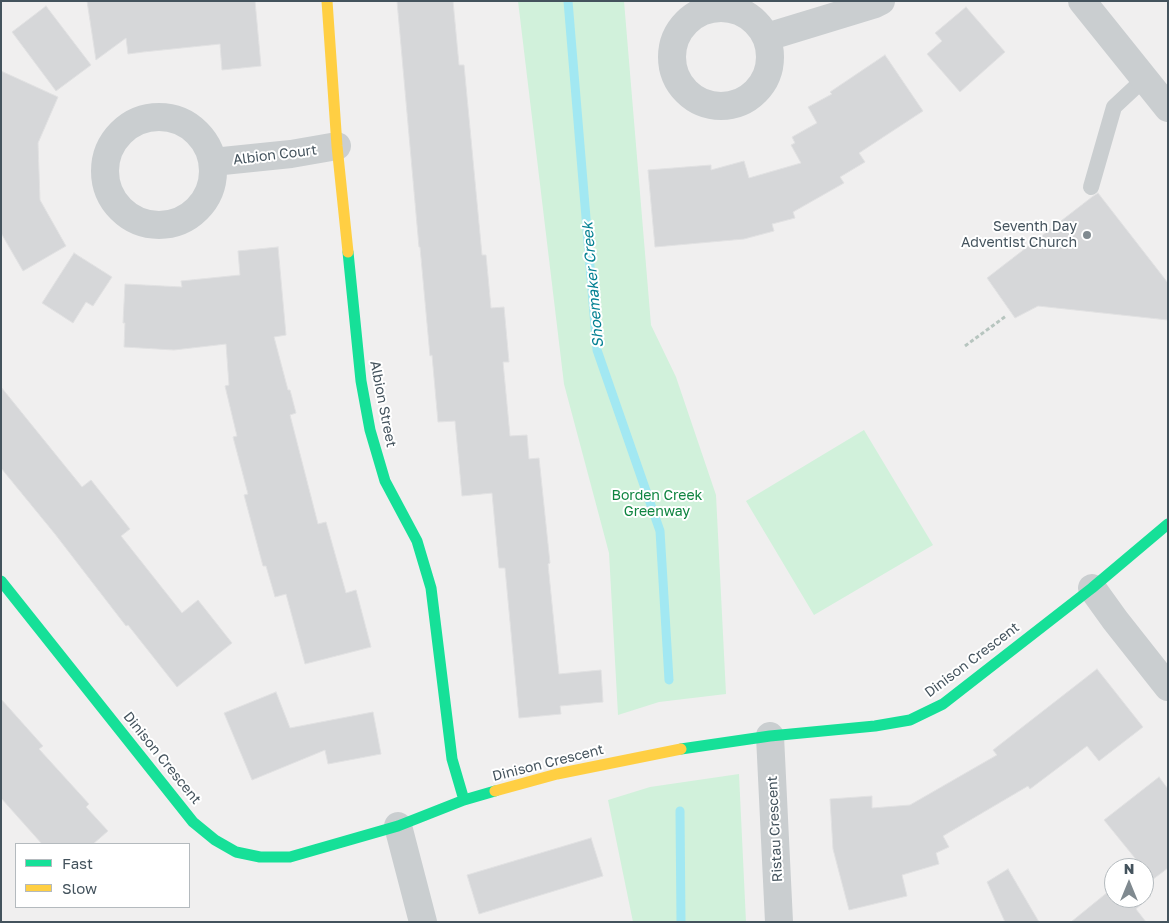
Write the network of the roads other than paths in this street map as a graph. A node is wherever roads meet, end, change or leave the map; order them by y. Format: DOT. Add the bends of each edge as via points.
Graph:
graph roads {
  1 [pos="327,1"];
  2 [pos="881,1"];
  3 [pos="1082,1"];
  4 [pos="767,37"];
  5 [pos="1144,79"];
  6 [pos="1168,108"];
  7 [pos="337,146"];
  8 [pos="213,162"];
  9 [pos="1091,186"];
  10 [pos="1168,524"];
  11 [pos="1,582"];
  12 [pos="1092,588"];
  13 [pos="1168,686"];
  14 [pos="770,736"];
  15 [pos="464,800"];
  16 [pos="398,826"];
  17 [pos="423,922"];
  18 [pos="779,922"];
  1 -- 7 [label="street, Albion Street"];
  2 -- 4 [label="street"];
  3 -- 5 [label="street"];
  5 -- 6 [label="street"];
  5 -- 9 [label="lane" via="1114,107"];
  7 -- 8 [label="street, Albion Court"];
  7 -- 15 [label="street, Albion Street" via="361,381 370,430 385,481 417,542 431,588 452,759"];
  10 -- 12 [label="street, Dinison Crescent"];
  11 -- 16 [label="street, Dinison Crescent" via="193,822 215,840 236,852 260,857 290,857"];
  12 -- 13 [label="street"];
  12 -- 14 [label="street, Dinison Crescent" via="942,704 910,720"];
  14 -- 15 [label="street, Dinison Crescent" via="684,748 556,774"];
  14 -- 18 [label="street, Ristau Crescent"];
  15 -- 16 [label="street, Dinison Crescent"];
  16 -- 17 [label="street"];
}
